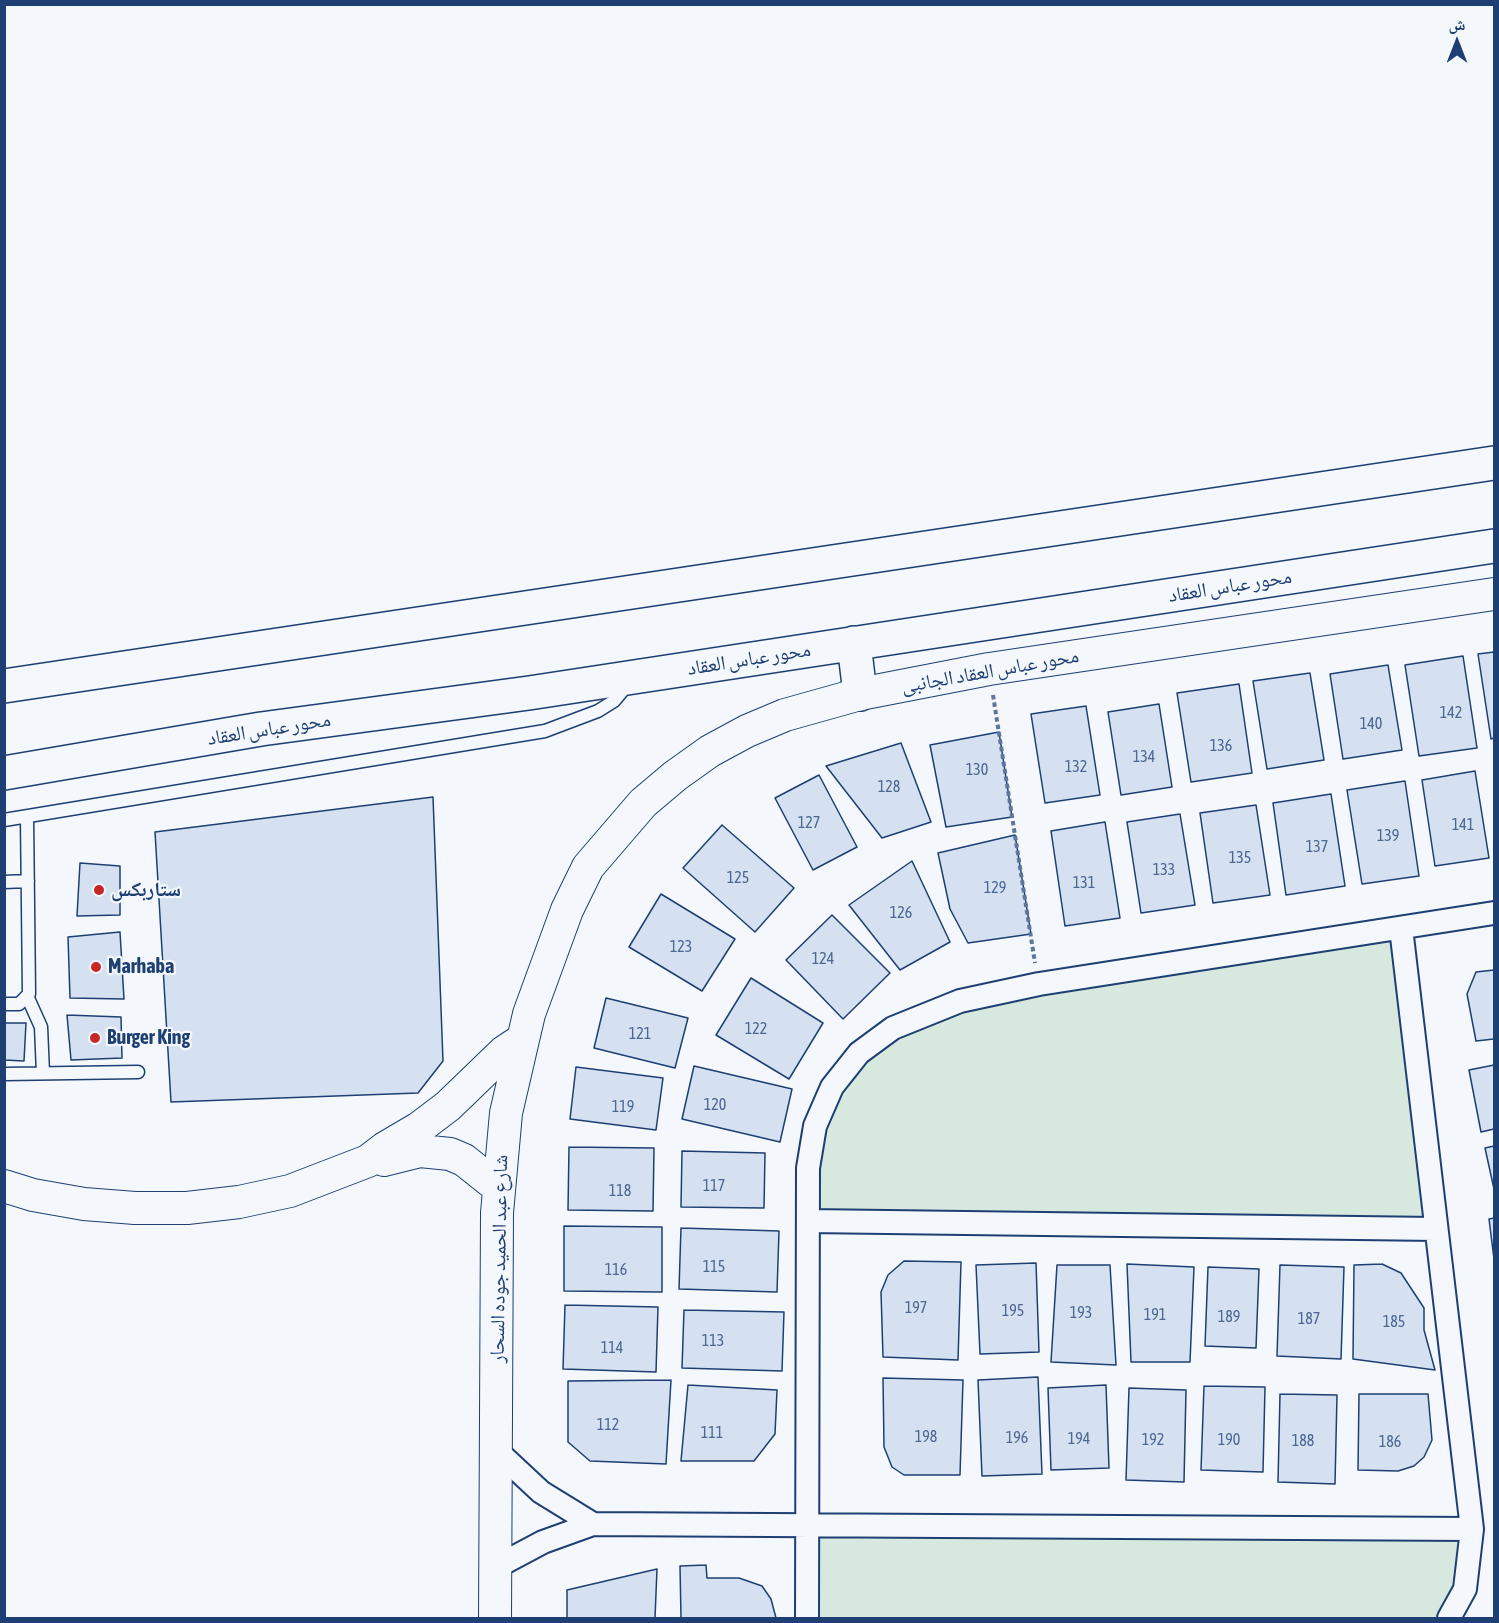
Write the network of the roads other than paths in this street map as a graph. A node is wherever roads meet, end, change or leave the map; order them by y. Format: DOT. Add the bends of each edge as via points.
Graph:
graph roads {
  1 [pos="1494,463"];
  2 [pos="1494,546"];
  3 [pos="1494,594"];
  4 [pos="854,643"];
  5 [pos="633,677"];
  6 [pos="4,686"];
  7 [pos="860,694"];
  8 [pos="4,772"];
  9 [pos="27,817"];
  10 [pos="4,820"];
  11 [pos="28,881"];
  12 [pos="4,882"];
  13 [pos="567,910"];
  14 [pos="1494,913"];
  15 [pos="1401,928"];
  16 [pos="28,998"];
  17 [pos="4,1004"];
  18 [pos="522,1041"];
  19 [pos="138,1072"];
  20 [pos="43,1073"];
  21 [pos="4,1074"];
  22 [pos="368,1161"];
  23 [pos="4,1186"];
  24 [pos="498,1187"];
  25 [pos="808,1221"];
  26 [pos="1436,1229"];
  27 [pos="497,1451"];
  28 [pos="593,1524"];
  29 [pos="808,1525"];
  30 [pos="1472,1529"];
  31 [pos="496,1567"];
  32 [pos="495,1618"];
  33 [pos="807,1618"];
  34 [pos="1449,1618"];
  1 -- 6 [label="main road"];
  2 -- 4 [label="main road, محور عباس العقاد"];
  3 -- 7 [label="street, محور عباس العقاد الجانبى" via="989,669"];
  4 -- 5 [label="main road, محور عباس العقاد"];
  4 -- 7 [label="main road"];
  5 -- 8 [label="main road, محور عباس العقاد" via="261,729"];
  5 -- 9 [label="lane" via="625,690 606,706 545,731"];
  7 -- 13 [label="street, محور عباس العقاد الجانبى" via="785,715 747,731 675,776 614,834 588,867"];
  9 -- 10 [label="lane"];
  9 -- 11 [label="lane"];
  11 -- 12 [label="lane"];
  11 -- 16 [label="lane"];
  13 -- 18 [label="street, شارع عبد الحميد جوده السحار"];
  14 -- 15 [label="street"];
  15 -- 25 [label="street" via="1039,984 960,1001 893,1028 859,1053 832,1087 815,1126 808,1168"];
  15 -- 26 [label="street"];
  16 -- 17 [label="lane" via="19,1004"];
  16 -- 20 [label="lane" via="41,1027"];
  18 -- 22 [label="street" via="488,1066 441,1112"];
  18 -- 24 [label="street, شارع عبد الحميد جوده السحار" via="506,1113"];
  19 -- 20 [label="lane"];
  20 -- 21 [label="lane"];
  22 -- 23 [label="street" via="290,1191 187,1208 84,1204"];
  22 -- 24 [label="street" via="435,1151 464,1160"];
  24 -- 27 [label="street, شارع عبد الحميد جوده السحار"];
  25 -- 26 [label="street"];
  25 -- 29 [label="street"];
  26 -- 30 [label="street"];
  27 -- 28 [label="street" via="541,1492"];
  27 -- 31 [label="street, شارع عبد الحميد جوده السحار"];
  28 -- 29 [label="street"];
  28 -- 31 [label="street" via="543,1542"];
  29 -- 30 [label="street"];
  29 -- 33 [label="street"];
  30 -- 34 [label="street" via="1465,1589"];
  31 -- 32 [label="street, شارع عبد الحميد جوده السحار"];
}
